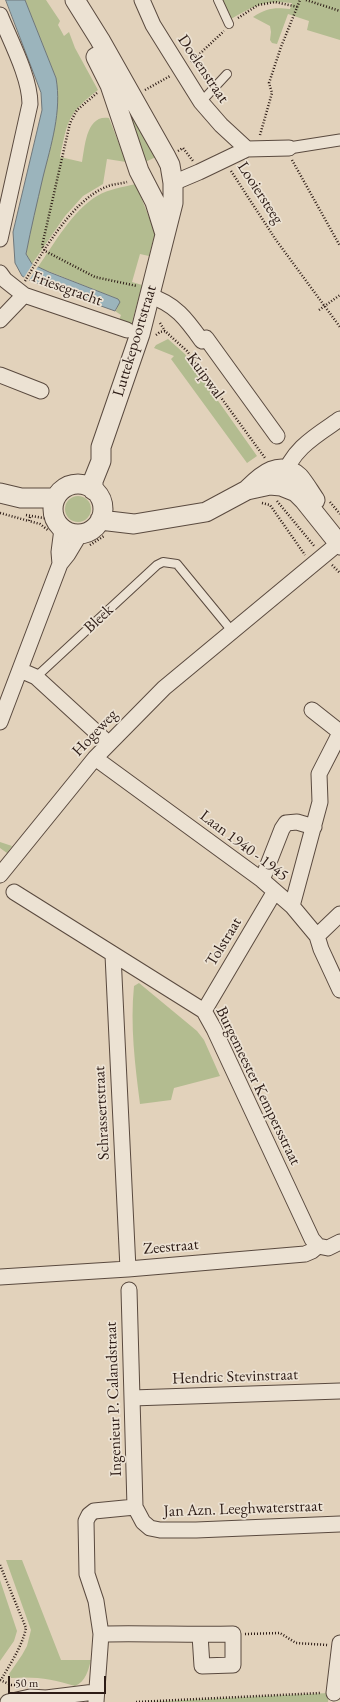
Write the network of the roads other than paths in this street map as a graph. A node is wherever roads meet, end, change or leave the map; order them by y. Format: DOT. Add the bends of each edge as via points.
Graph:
graph roads {
  1 [pos="64,0"];
  2 [pos="75,0"];
  3 [pos="142,0"];
  4 [pos="218,0"];
  5 [pos="0,15"];
  6 [pos="229,24"];
  7 [pos="227,74"];
  8 [pos="124,93"];
  9 [pos="201,102"];
  10 [pos="340,140"];
  11 [pos="289,148"];
  12 [pos="250,149"];
  13 [pos="173,185"];
  14 [pos="151,194"];
  15 [pos="165,235"];
  16 [pos="0,239"];
  17 [pos="0,273"];
  18 [pos="24,288"];
  19 [pos="150,293"];
  20 [pos="0,320"];
  21 [pos="134,332"];
  22 [pos="0,375"];
  23 [pos="41,391"];
  24 [pos="340,419"];
  25 [pos="277,436"];
  26 [pos="88,483"];
  27 [pos="280,485"];
  28 [pos="0,493"];
  29 [pos="0,503"];
  30 [pos="107,511"];
  31 [pos="52,521"];
  32 [pos="340,541"];
  33 [pos="232,630"];
  34 [pos="20,670"];
  35 [pos="36,677"];
  36 [pos="4,698"];
  37 [pos="312,710"];
  38 [pos="0,722"];
  39 [pos="340,733"];
  40 [pos="108,743"];
  41 [pos="95,758"];
  42 [pos="314,827"];
  43 [pos="0,875"];
  44 [pos="262,880"];
  45 [pos="275,891"];
  46 [pos="14,892"];
  47 [pos="292,906"];
  48 [pos="340,914"];
  49 [pos="317,936"];
  50 [pos="113,955"];
  51 [pos="340,990"];
  52 [pos="204,1011"];
  53 [pos="340,1242"];
  54 [pos="318,1246"];
  55 [pos="128,1269"];
  56 [pos="0,1277"];
  57 [pos="129,1290"];
  58 [pos="340,1391"];
  59 [pos="132,1398"];
  60 [pos="135,1507"];
  61 [pos="340,1524"];
  62 [pos="101,1634"];
  63 [pos="200,1634"];
  64 [pos="340,1645"];
  65 [pos="334,1693"];
  66 [pos="96,1697"];
  67 [pos="43,1700"];
  68 [pos="8,1702"];
  1 -- 8 [label="street" via="103,69"];
  2 -- 8 [label="street" via="100,40"];
  3 -- 9 [label="street, Doelenstraat" via="153,25 184,67"];
  4 -- 6 [label="lane"];
  5 -- 16 [label="street" via="23,72 30,97"];
  7 -- 9 [label="lane"];
  8 -- 13 [label="street" via="166,157"];
  8 -- 14 [label="street" via="139,171"];
  9 -- 12 [label="street, Doelenstraat" via="221,125"];
  10 -- 11 [label="street"];
  11 -- 12 [label="street"];
  12 -- 13 [label="street"];
  13 -- 14 [label="street" via="166,202"];
  13 -- 14 [label="street" via="160,174 151,181"];
  13 -- 15 [label="street, Luttekepoortstraat"];
  14 -- 15 [label="street"];
  15 -- 19 [label="street, Luttekepoortstraat"];
  17 -- 18 [label="street, Friesegracht" via="5,280"];
  18 -- 20 [label="street"];
  18 -- 21 [label="street, Friesegracht"];
  19 -- 21 [label="street, Luttekepoortstraat"];
  19 -- 25 [label="street, Kuipwal" via="172,305 202,341 206,338"];
  21 -- 26 [label="street, Luttekepoortstraat" via="101,447 100,461"];
  22 -- 23 [label="street"];
  24 -- 27 [label="street" via="296,453"];
  26 -- 30 [label="street"];
  26 -- 31 [label="street" via="66,487"];
  27 -- 30 [label="street" via="247,490 206,512 149,520"];
  27 -- 32 [label="street" via="296,492"];
  28 -- 31 [label="street" via="21,498"];
  29 -- 31 [label="street"];
  30 -- 31 [label="street" via="91,530"];
  31 -- 34 [label="street" via="68,554 60,564"];
  32 -- 33 [label="street, Hogeweg"];
  33 -- 35 [label="lane, Bleek" via="177,564 163,562"];
  33 -- 40 [label="street, Hogeweg" via="164,688"];
  34 -- 35 [label="street"];
  34 -- 36 [label="street"];
  35 -- 40 [label="street"];
  36 -- 38 [label="street"];
  37 -- 39 [label="street"];
  39 -- 42 [label="street" via="319,774 320,802"];
  40 -- 41 [label="street, Hogeweg"];
  41 -- 43 [label="street, Hogeweg"];
  41 -- 44 [label="street, Laan 1940 - 1945"];
  42 -- 44 [label="street" via="297,822 286,823"];
  42 -- 47 [label="street"];
  44 -- 45 [label="street, Laan 1940 - 1945"];
  45 -- 47 [label="street, Laan 1940 - 1945"];
  45 -- 52 [label="street, Tolstraat"];
  46 -- 50 [label="street, Burgemeester Kempersstraat"];
  47 -- 49 [label="street, Laan 1940 - 1945"];
  48 -- 49 [label="street"];
  49 -- 51 [label="street, Laan 1940 - 1945"];
  50 -- 52 [label="street, Burgemeester Kempersstraat"];
  50 -- 55 [label="street, Schrassertstraat"];
  52 -- 54 [label="street, Burgemeester Kempersstraat" via="312,1239"];
  53 -- 54 [label="street, Zeestraat" via="328,1248"];
  54 -- 55 [label="street, Zeestraat" via="305,1254"];
  55 -- 56 [label="street, Zeestraat"];
  57 -- 59 [label="street, Ingenieur P. Calandstraat"];
  58 -- 59 [label="street, Hendric Stevinstraat"];
  59 -- 60 [label="street, Ingenieur P. Calandstraat"];
  60 -- 61 [label="street, Jan Azn. Leeghwaterstraat" via="143,1522 150,1528 160,1530"];
  60 -- 62 [label="street" via="94,1511 86,1521 87,1574 96,1601"];
  62 -- 63 [label="street"];
  62 -- 66 [label="street"];
  63 -- 63 [label="street" via="233,1634 233,1665 202,1666"];
  64 -- 65 [label="street"];
  66 -- 67 [label="street"];
  67 -- 68 [label="street" via="30,1697"];
}
